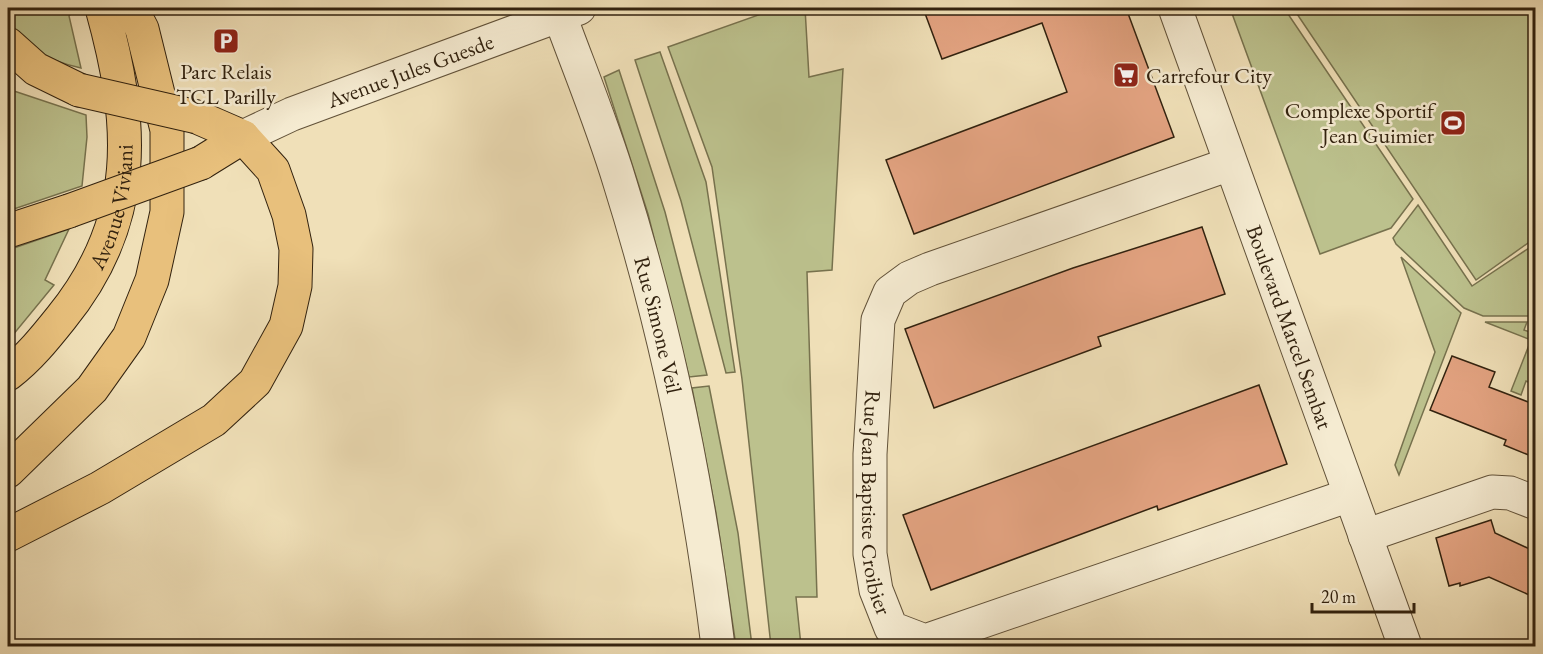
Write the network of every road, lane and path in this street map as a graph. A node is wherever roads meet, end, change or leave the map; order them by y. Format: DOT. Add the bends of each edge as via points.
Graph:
graph roads {
  1 [pos="102,8"];
  2 [pos="131,8"];
  3 [pos="1175,8"];
  4 [pos="565,10"];
  5 [pos="8,44"];
  6 [pos="243,137"];
  7 [pos="1230,164"];
  8 [pos="8,231"];
  9 [pos="8,374"];
  10 [pos="8,471"];
  11 [pos="1350,495"];
  12 [pos="1536,503"];
  13 [pos="8,535"];
  14 [pos="1365,536"];
  15 [pos="718,646"];
  16 [pos="1405,646"];
  1 -- 9 [label="main road, Avenue Viviani" via="115,53 126,124 118,204 96,267 79,296 37,348"];
  2 -- 10 [label="main road" via="142,29 167,130 166,212 152,280 129,337 92,389"];
  3 -- 7 [label="street, Boulevard Marcel Sembat"];
  4 -- 6 [label="street, Avenue Jules Guesde" via="292,114"];
  4 -- 15 [label="street, Rue Simone Veil" via="644,266 698,516"];
  5 -- 6 [label="main road, bridge" via="36,69 79,90 197,117"];
  6 -- 8 [label="main road, bridge" via="201,163"];
  6 -- 13 [label="main road" via="273,170 296,249 295,286 286,326 255,382 214,420 100,488"];
  7 -- 11 [label="street, Boulevard Marcel Sembat"];
  7 -- 11 [label="street, Rue Jean Baptiste Croibier" via="930,269 891,292 878,320 870,454 870,554 876,591 891,628 925,641"];
  11 -- 14 [label="street, Boulevard Marcel Sembat"];
  12 -- 14 [label="street" via="1510,493 1492,492"];
  14 -- 16 [label="street, Boulevard Marcel Sembat"];
}
